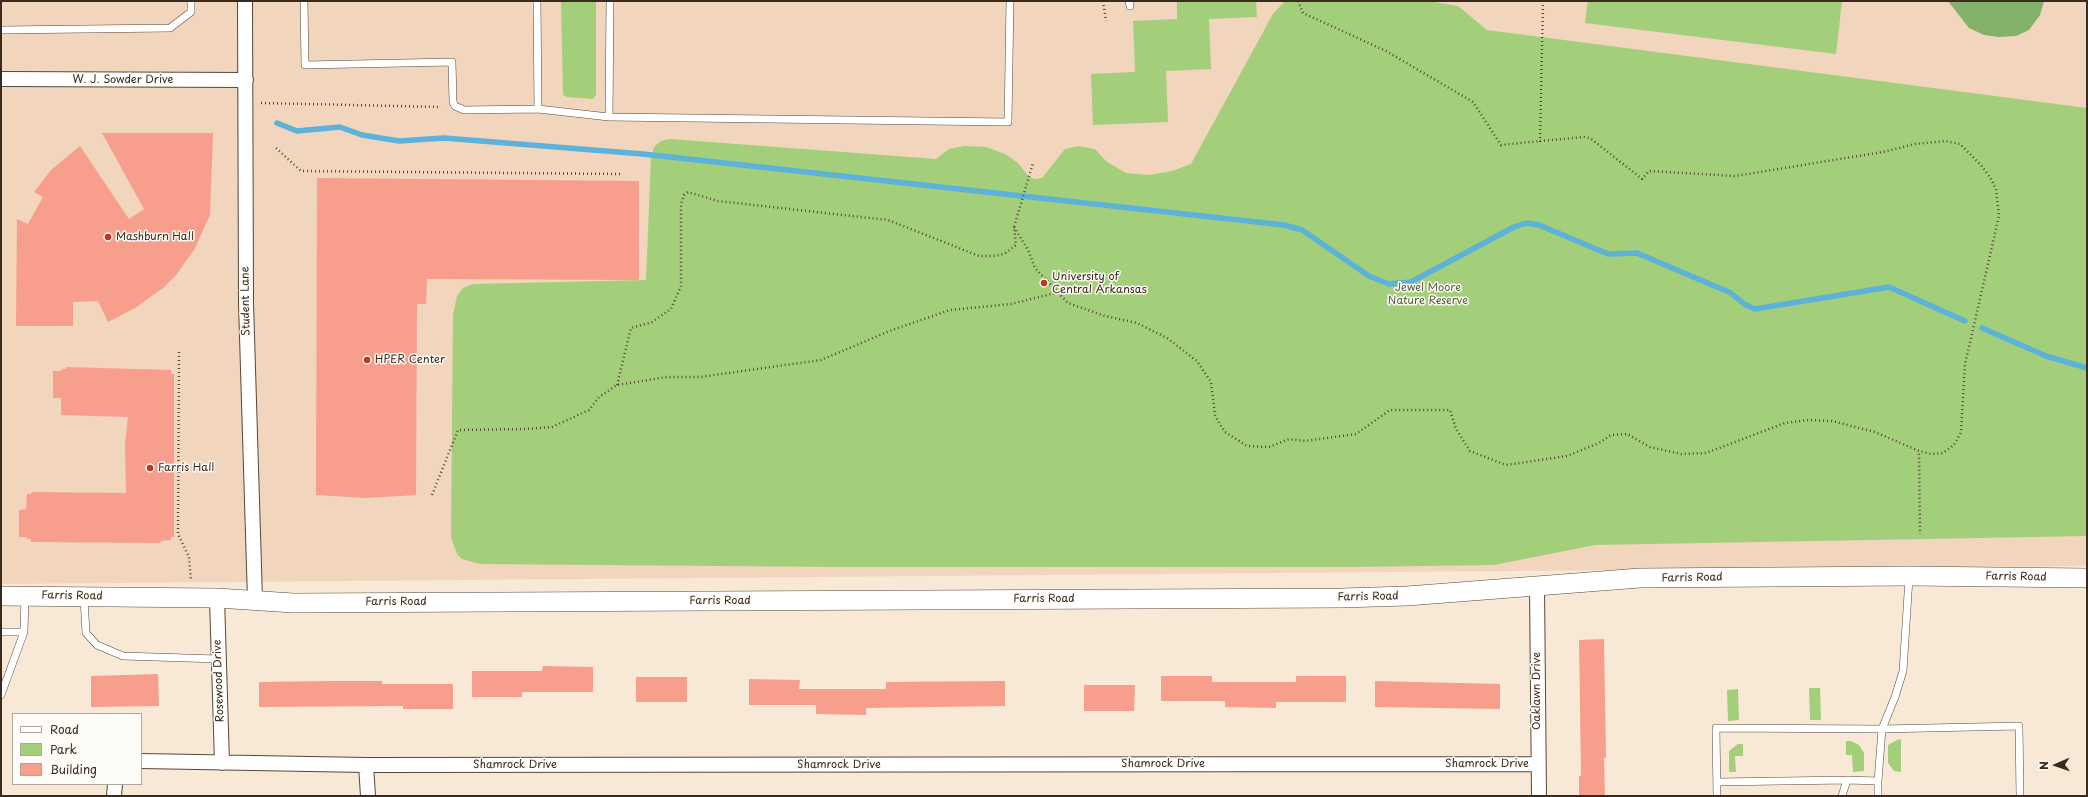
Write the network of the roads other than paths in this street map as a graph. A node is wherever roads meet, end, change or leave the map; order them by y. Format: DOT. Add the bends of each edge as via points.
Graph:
graph roads {
  1 [pos="191,1"];
  2 [pos="245,1"];
  3 [pos="304,1"];
  4 [pos="537,1"];
  5 [pos="610,1"];
  6 [pos="1010,1"];
  7 [pos="1,30"];
  8 [pos="1,79"];
  9 [pos="246,80"];
  10 [pos="538,109"];
  11 [pos="609,117"];
  12 [pos="1909,576"];
  13 [pos="2087,578"];
  14 [pos="1537,586"];
  15 [pos="1,596"];
  16 [pos="25,596"];
  17 [pos="84,596"];
  18 [pos="217,598"];
  19 [pos="255,600"];
  20 [pos="1,632"];
  21 [pos="24,632"];
  22 [pos="218,659"];
  23 [pos="1,695"];
  24 [pos="1882,729"];
  25 [pos="142,762"];
  26 [pos="222,763"];
  27 [pos="1538,764"];
  28 [pos="366,765"];
  29 [pos="1847,780"];
  30 [pos="1878,781"];
  31 [pos="1717,782"];
  32 [pos="115,785"];
  33 [pos="114,796"];
  34 [pos="368,796"];
  35 [pos="1538,796"];
  36 [pos="1717,796"];
  37 [pos="1842,796"];
  38 [pos="1878,796"];
  39 [pos="2020,796"];
  1 -- 7 [label="lane" via="191,12 170,28"];
  2 -- 9 [label="street, Student Lane"];
  3 -- 10 [label="lane" via="305,65 452,62 453,102 459,108"];
  4 -- 10 [label="lane"];
  5 -- 11 [label="lane"];
  6 -- 11 [label="lane" via="1008,122"];
  8 -- 9 [label="street, W. J. Sowder Drive"];
  9 -- 19 [label="street, Student Lane" via="246,303"];
  10 -- 11 [label="lane"];
  12 -- 13 [label="street, Farris Road"];
  12 -- 14 [label="street, Farris Road" via="1640,578"];
  12 -- 24 [label="lane" via="1903,671"];
  14 -- 19 [label="street, Farris Road" via="1407,596 1334,598 300,602"];
  14 -- 27 [label="street, Oaklawn Drive"];
  15 -- 16 [label="street, Farris Road"];
  16 -- 17 [label="street, Farris Road"];
  16 -- 21 [label="lane"];
  17 -- 18 [label="street, Farris Road"];
  17 -- 22 [label="lane" via="86,633 97,645 123,656"];
  18 -- 19 [label="street, Farris Road"];
  18 -- 22 [label="street, Rosewood Drive"];
  20 -- 21 [label="lane"];
  21 -- 23 [label="lane"];
  22 -- 26 [label="street, Rosewood Drive"];
  24 -- 30 [label="lane"];
  24 -- 31 [label="lane" via="1716,728"];
  24 -- 39 [label="lane" via="2019,726"];
  25 -- 26 [label="street, Shamrock Drive"];
  26 -- 28 [label="street, Shamrock Drive"];
  27 -- 28 [label="street, Shamrock Drive"];
  27 -- 35 [label="street, Oaklawn Drive"];
  28 -- 34 [label="street"];
  29 -- 30 [label="lane"];
  29 -- 31 [label="lane"];
  29 -- 37 [label="lane"];
  30 -- 38 [label="lane"];
  31 -- 36 [label="lane"];
  32 -- 33 [label="street"];
}
